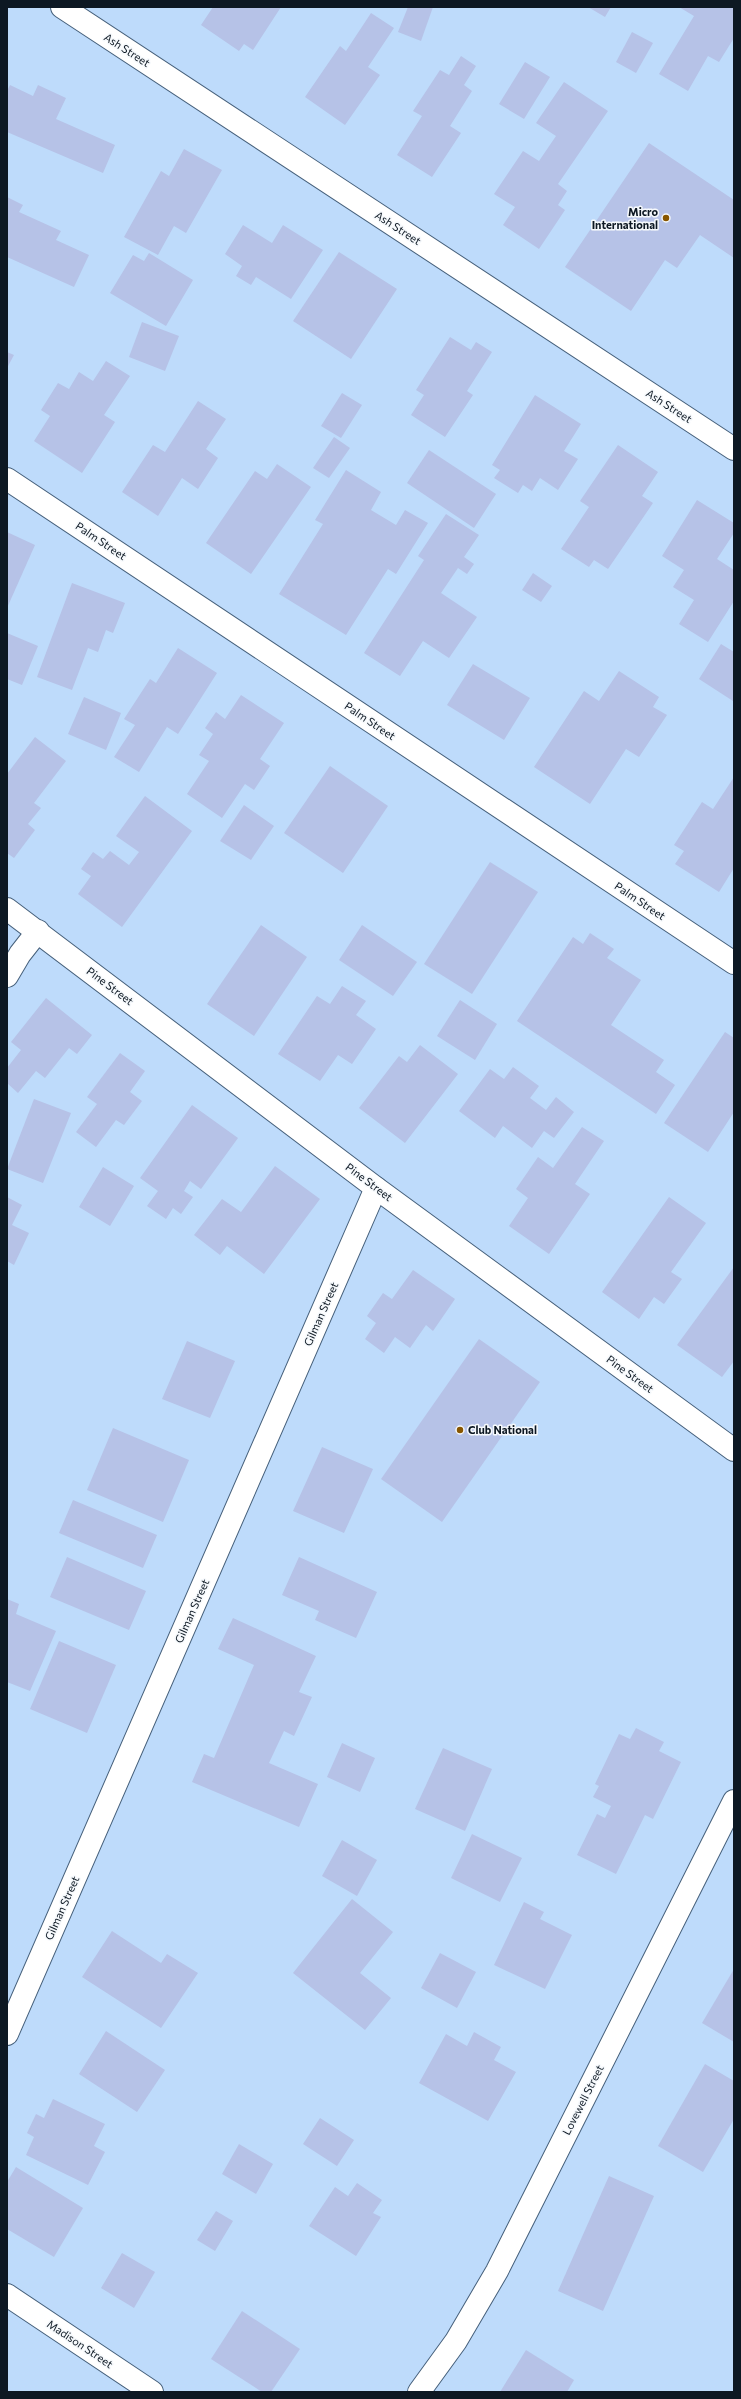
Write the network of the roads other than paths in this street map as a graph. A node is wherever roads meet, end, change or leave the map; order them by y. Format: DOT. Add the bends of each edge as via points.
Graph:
graph roads {
  1 [pos="62,7"];
  2 [pos="734,449"];
  3 [pos="7,479"];
  4 [pos="7,909"];
  5 [pos="38,931"];
  6 [pos="734,963"];
  7 [pos="7,976"];
  8 [pos="376,1188"];
  9 [pos="734,1450"];
  10 [pos="734,1801"];
  11 [pos="7,2034"];
  12 [pos="7,2295"];
  13 [pos="152,2392"];
  14 [pos="420,2392"];
  1 -- 2 [label="street, Ash Street"];
  3 -- 6 [label="street, Palm Street"];
  4 -- 5 [label="street, Pine Street"];
  5 -- 7 [label="street"];
  5 -- 8 [label="street, Pine Street"];
  8 -- 9 [label="street, Pine Street"];
  8 -- 11 [label="street, Gilman Street"];
  10 -- 14 [label="street, Lovewell Street" via="497,2271 456,2340"];
  12 -- 13 [label="street, Madison Street"];
}
